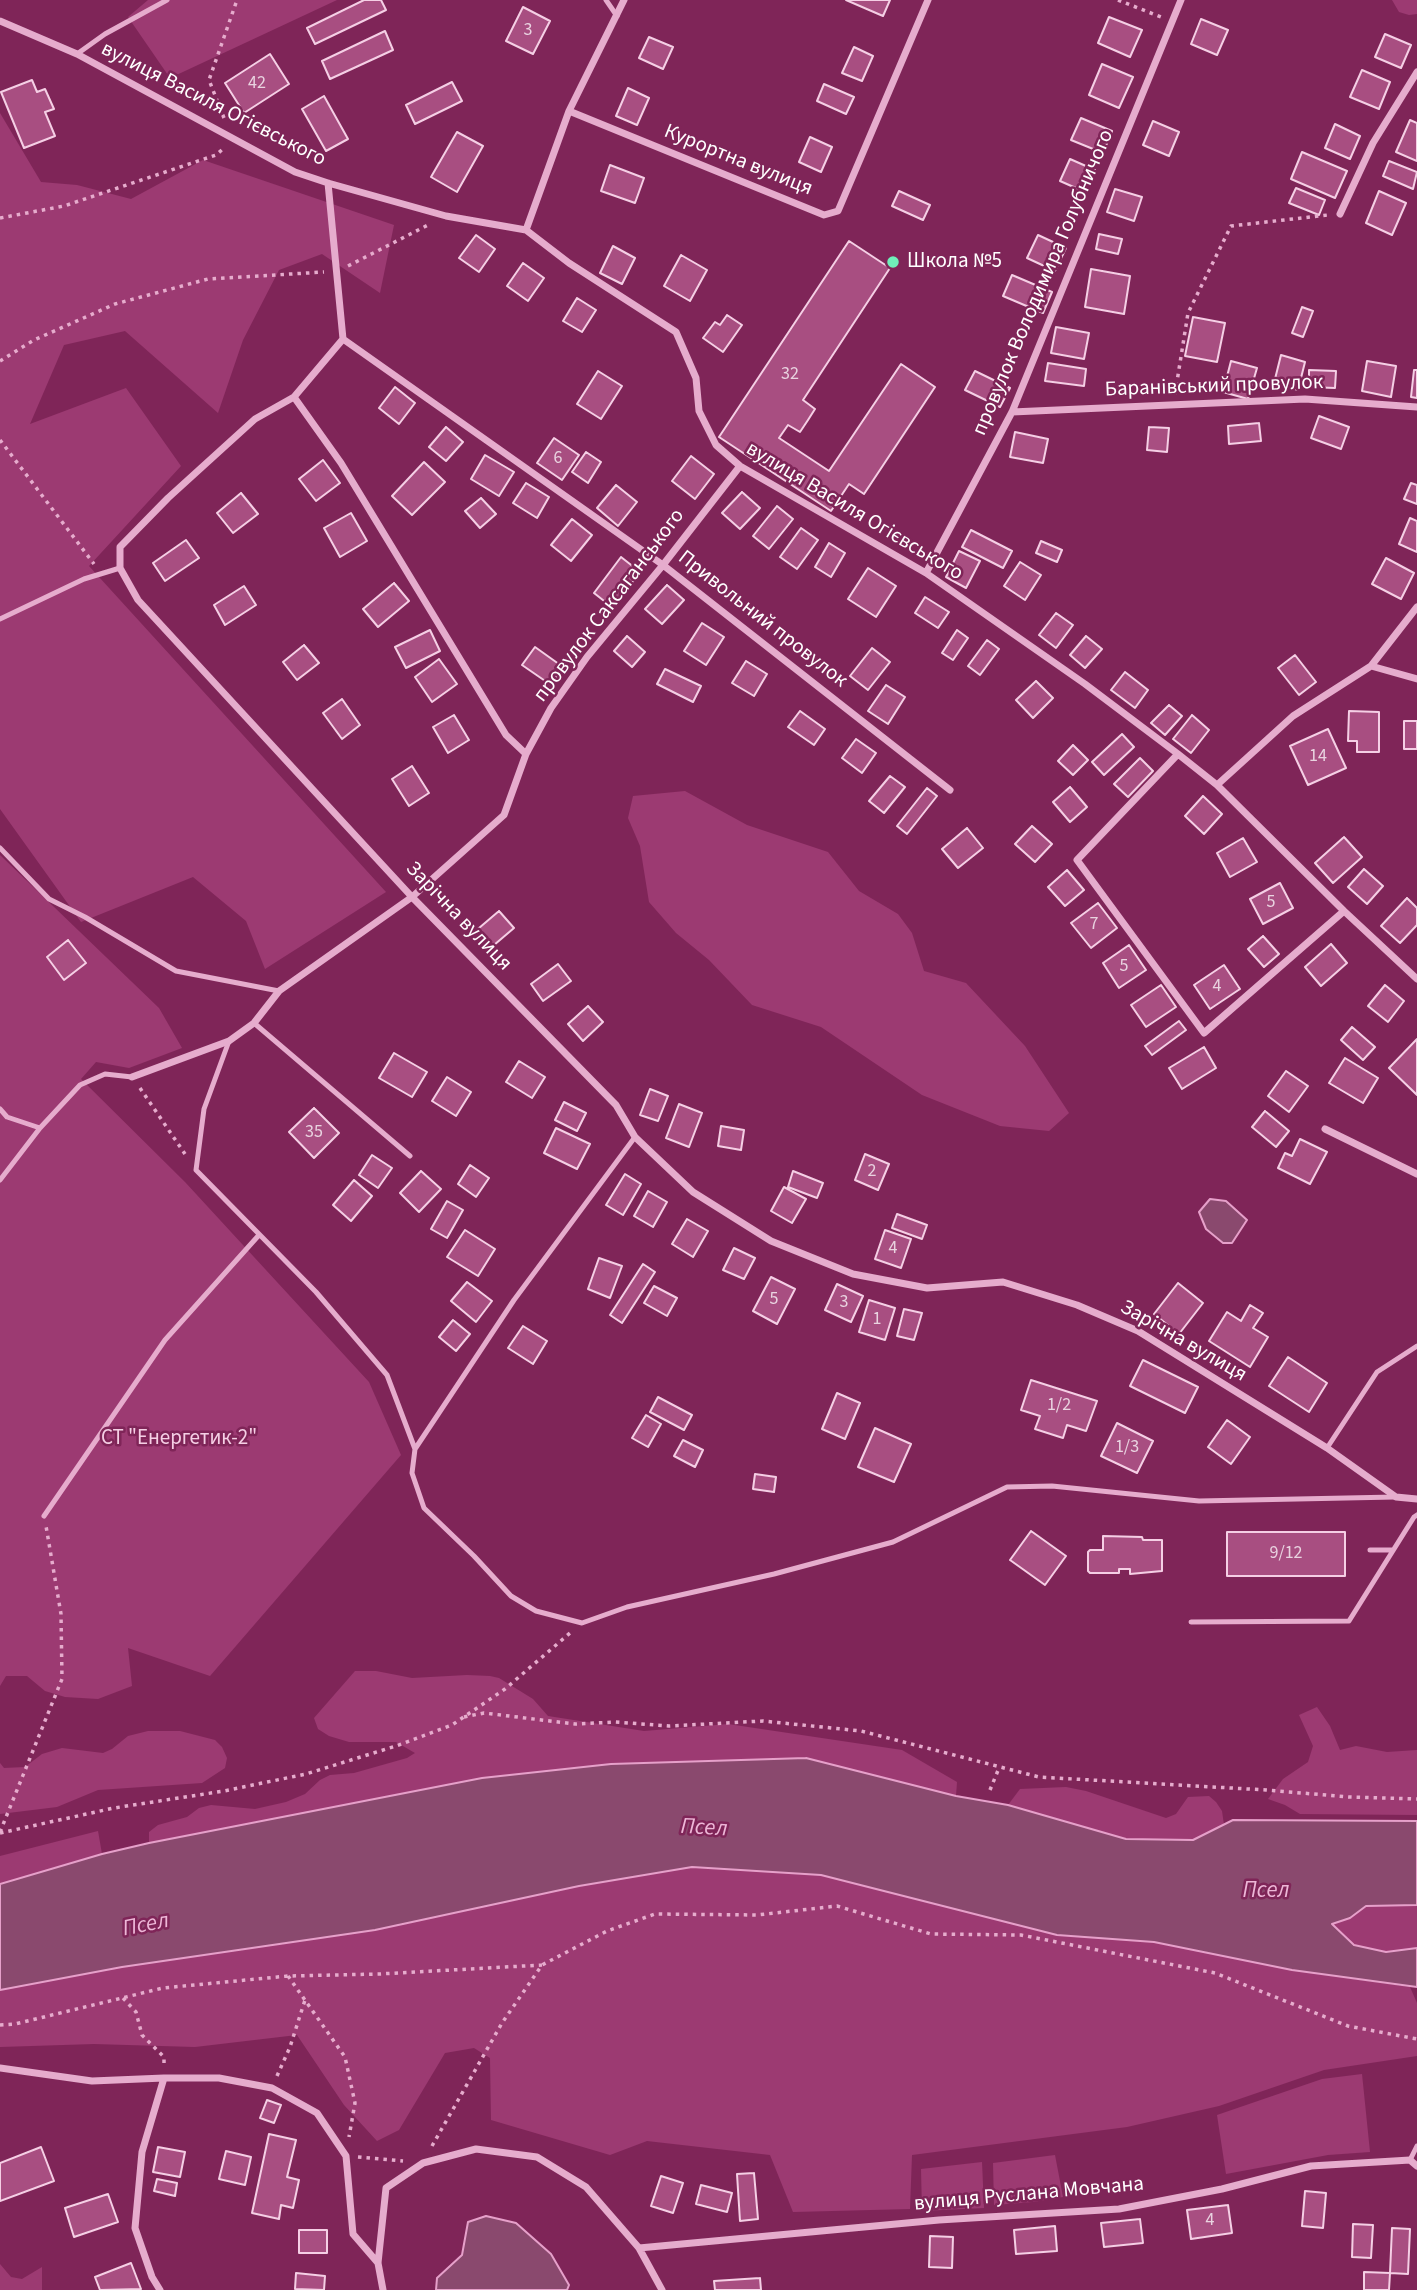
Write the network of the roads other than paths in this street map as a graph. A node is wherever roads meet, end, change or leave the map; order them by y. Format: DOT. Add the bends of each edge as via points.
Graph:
graph roads {
  1 [pos="167,0"];
  2 [pos="606,0"];
  3 [pos="624,0"];
  4 [pos="928,0"];
  5 [pos="1181,0"];
  6 [pos="617,16"];
  7 [pos="0,21"];
  8 [pos="76,54"];
  9 [pos="1417,72"];
  10 [pos="569,111"];
  11 [pos="328,183"];
  12 [pos="1340,214"];
  13 [pos="526,230"];
  14 [pos="343,339"];
  15 [pos="294,397"];
  16 [pos="1417,407"];
  17 [pos="1012,412"];
  18 [pos="740,466"];
  19 [pos="663,565"];
  20 [pos="120,568"];
  21 [pos="926,573"];
  22 [pos="1417,607"];
  23 [pos="0,619"];
  24 [pos="1371,666"];
  25 [pos="1417,679"];
  26 [pos="526,754"];
  27 [pos="1178,754"];
  28 [pos="1217,785"];
  29 [pos="950,790"];
  30 [pos="0,848"];
  31 [pos="412,897"];
  32 [pos="1344,911"];
  33 [pos="1417,979"];
  34 [pos="279,991"];
  35 [pos="254,1023"];
  36 [pos="229,1041"];
  37 [pos="132,1077"];
  38 [pos="0,1109"];
  39 [pos="40,1128"];
  40 [pos="1325,1129"];
  41 [pos="635,1137"];
  42 [pos="410,1156"];
  43 [pos="1417,1174"];
  44 [pos="0,1180"];
  45 [pos="259,1235"];
  46 [pos="1417,1346"];
  47 [pos="1327,1448"];
  48 [pos="415,1449"];
  49 [pos="1396,1497"];
  50 [pos="1417,1499"];
  51 [pos="1417,1515"];
  52 [pos="44,1516"];
  53 [pos="1370,1550"];
  54 [pos="1393,1550"];
  55 [pos="1191,1622"];
  56 [pos="0,2068"];
  57 [pos="164,2078"];
  58 [pos="1417,2146"];
  59 [pos="1410,2160"];
  60 [pos="1417,2166"];
  61 [pos="639,2248"];
  62 [pos="378,2263"];
  63 [pos="160,2290"];
  64 [pos="383,2290"];
  65 [pos="662,2290"];
  1 -- 8 [label="lane"];
  2 -- 6 [label="lane"];
  3 -- 6 [label="street"];
  4 -- 10 [label="street, Курортна вулиця" via="838,211 824,215"];
  5 -- 17 [label="street, провулок Володимира Голубничого"];
  6 -- 10 [label="street"];
  7 -- 8 [label="street, вулиця Василя Огієвського"];
  8 -- 11 [label="street, вулиця Василя Огієвського" via="295,172"];
  9 -- 12 [label="street" via="1373,143"];
  10 -- 13 [label="street"];
  11 -- 13 [label="street, вулиця Василя Огієвського" via="446,216"];
  11 -- 14 [label="street"];
  13 -- 18 [label="street, вулиця Василя Огієвського" via="569,264 676,332 696,378 699,411 716,446"];
  14 -- 15 [label="street"];
  14 -- 19 [label="street, Привольний провулок"];
  15 -- 20 [label="street" via="255,419 168,498 120,547"];
  15 -- 26 [label="street" via="341,463 506,735"];
  16 -- 17 [label="street, Баранівський провулок" via="1305,399"];
  17 -- 21 [label="street, провулок Володимира Голубничого"];
  18 -- 19 [label="street, провулок Саксаганського"];
  18 -- 21 [label="street, вулиця Василя Огієвського"];
  19 -- 26 [label="street, провулок Саксаганського" via="587,657"];
  19 -- 29 [label="street, Привольний провулок"];
  20 -- 23 [label="lane" via="84,579"];
  20 -- 31 [label="street, Зарічна вулиця" via="138,600"];
  21 -- 27 [label="street, вулиця Василя Огієвського"];
  22 -- 24 [label="street"];
  24 -- 25 [label="street"];
  24 -- 28 [label="street" via="1293,716"];
  26 -- 31 [label="street, провулок Саксаганського" via="505,815"];
  27 -- 28 [label="street, вулиця Василя Огієвського"];
  27 -- 32 [label="street" via="1077,860 1204,1034"];
  28 -- 32 [label="street, вулиця Василя Огієвського"];
  30 -- 34 [label="lane" via="49,899 176,971"];
  31 -- 34 [label="street, провулок Саксаганського"];
  31 -- 41 [label="street, Зарічна вулиця" via="616,1105"];
  32 -- 33 [label="street, вулиця Василя Огієвського"];
  34 -- 35 [label="street, провулок Саксаганського"];
  35 -- 36 [label="street, провулок Саксаганського"];
  35 -- 42 [label="lane"];
  36 -- 37 [label="street, провулок Саксаганського"];
  36 -- 45 [label="lane" via="204,1109 196,1170"];
  37 -- 39 [label="lane" via="105,1074 80,1085"];
  38 -- 39 [label="lane"];
  39 -- 44 [label="lane"];
  40 -- 43 [label="street"];
  41 -- 47 [label="street, Зарічна вулиця" via="693,1192 771,1241 853,1274 927,1288 1003,1282 1077,1305 1138,1331"];
  41 -- 48 [label="lane" via="514,1300"];
  45 -- 48 [label="lane" via="316,1292 387,1375"];
  45 -- 52 [label="lane" via="165,1340"];
  46 -- 47 [label="lane" via="1377,1372"];
  47 -- 49 [label="street, Зарічна вулиця"];
  48 -- 49 [label="lane" via="412,1473 424,1508 511,1597 536,1611 582,1623 627,1607 894,1542 1007,1487 1052,1486 1199,1501"];
  49 -- 50 [label="street, Зарічна вулиця"];
  51 -- 54 [label="lane"];
  53 -- 54 [label="lane"];
  54 -- 55 [label="lane" via="1349,1621"];
  56 -- 57 [label="street" via="92,2081"];
  57 -- 62 [label="street" via="219,2078 272,2088 317,2113 346,2156 353,2234"];
  57 -- 63 [label="street" via="142,2152 135,2228"];
  58 -- 59 [label="lane"];
  59 -- 60 [label="street"];
  59 -- 61 [label="street, вулиця Руслана Мовчана" via="1311,2166 1119,2209 939,2220"];
  61 -- 62 [label="street" via="586,2187 537,2157 476,2149 423,2163 386,2188"];
  61 -- 65 [label="street"];
  62 -- 64 [label="street"];
}
